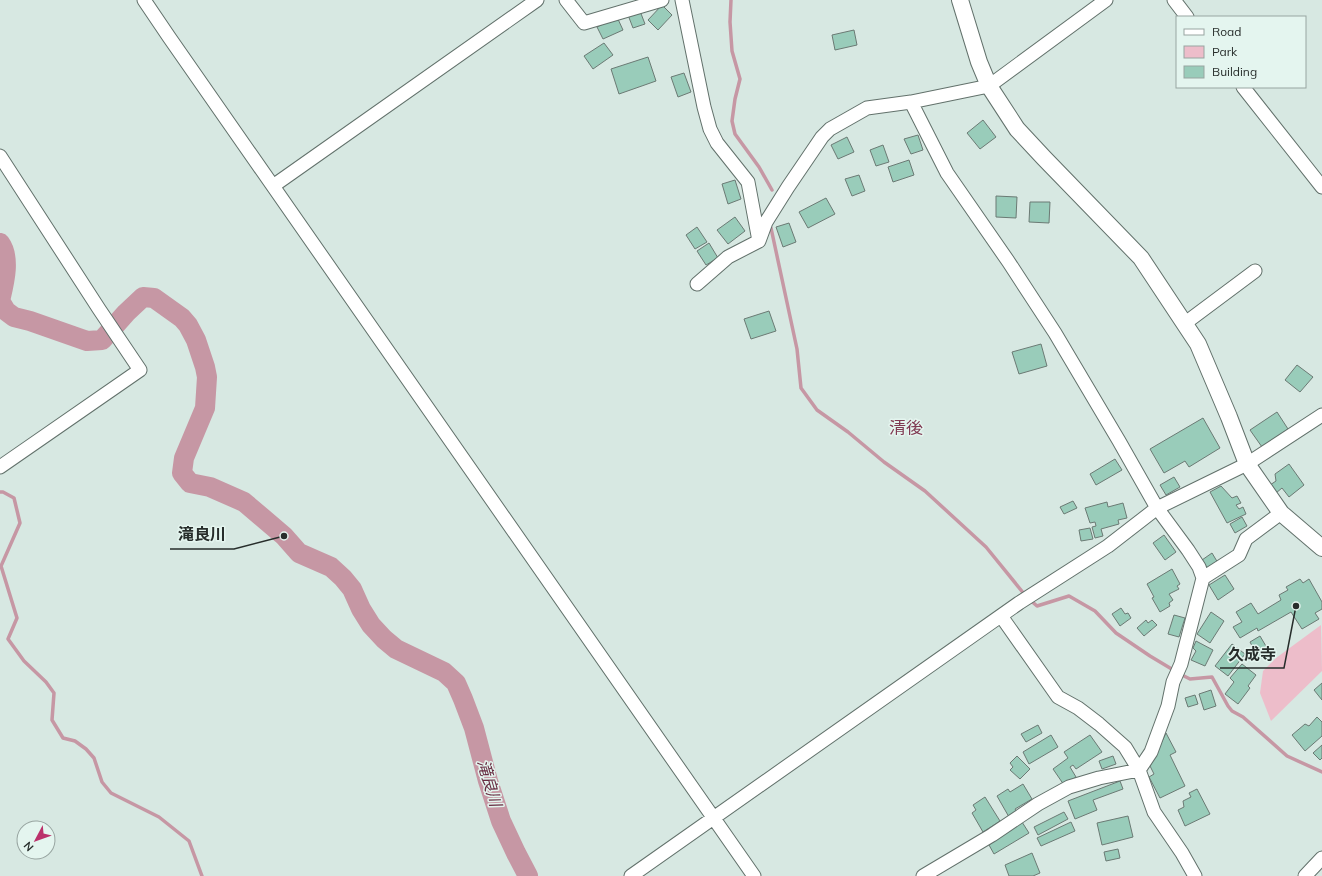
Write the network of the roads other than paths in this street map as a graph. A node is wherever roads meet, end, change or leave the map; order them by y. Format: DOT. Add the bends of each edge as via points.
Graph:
graph roads {
  1 [pos="144,0"];
  2 [pos="537,0"];
  3 [pos="566,0"];
  4 [pos="662,0"];
  5 [pos="682,0"];
  6 [pos="960,0"];
  7 [pos="1106,0"];
  8 [pos="1174,0"];
  9 [pos="1187,16"];
  10 [pos="989,86"];
  11 [pos="1244,88"];
  12 [pos="911,102"];
  13 [pos="0,156"];
  14 [pos="272,186"];
  15 [pos="1322,188"];
  16 [pos="759,241"];
  17 [pos="1255,271"];
  18 [pos="697,284"];
  19 [pos="1184,324"];
  20 [pos="1322,415"];
  21 [pos="1247,464"];
  22 [pos="0,467"];
  23 [pos="1157,508"];
  24 [pos="1281,513"];
  25 [pos="1322,548"];
  26 [pos="1203,578"];
  27 [pos="1001,616"];
  28 [pos="1139,770"];
  29 [pos="714,818"];
  30 [pos="1322,858"];
  31 [pos="631,876"];
  32 [pos="754,876"];
  33 [pos="923,876"];
  34 [pos="1195,876"];
  35 [pos="1304,876"];
  1 -- 14 [label="street"];
  2 -- 14 [label="street"];
  3 -- 4 [label="street" via="584,23"];
  5 -- 16 [label="street" via="710,129 717,143 748,182"];
  6 -- 10 [label="street"];
  7 -- 10 [label="street"];
  8 -- 9 [label="street"];
  10 -- 12 [label="street"];
  10 -- 19 [label="street" via="1017,129 1141,258"];
  11 -- 15 [label="street"];
  12 -- 16 [label="street" via="867,108 830,129 774,209"];
  12 -- 23 [label="street" via="947,173 1055,333"];
  13 -- 22 [label="street" via="140,370"];
  14 -- 29 [label="street"];
  16 -- 18 [label="street" via="728,256"];
  17 -- 19 [label="street"];
  19 -- 21 [label="street" via="1198,344"];
  20 -- 21 [label="street"];
  21 -- 23 [label="street"];
  21 -- 24 [label="street"];
  23 -- 26 [label="street" via="1188,550"];
  23 -- 27 [label="street" via="1108,546"];
  24 -- 25 [label="street"];
  24 -- 26 [label="street" via="1246,539 1239,555"];
  26 -- 28 [label="street" via="1168,706 1150,752"];
  27 -- 28 [label="street" via="1058,697 1078,708 1125,747"];
  27 -- 29 [label="street"];
  28 -- 33 [label="street" via="1069,787"];
  28 -- 34 [label="street" via="1154,812"];
  29 -- 31 [label="street"];
  29 -- 32 [label="street"];
  30 -- 35 [label="street"];
}
